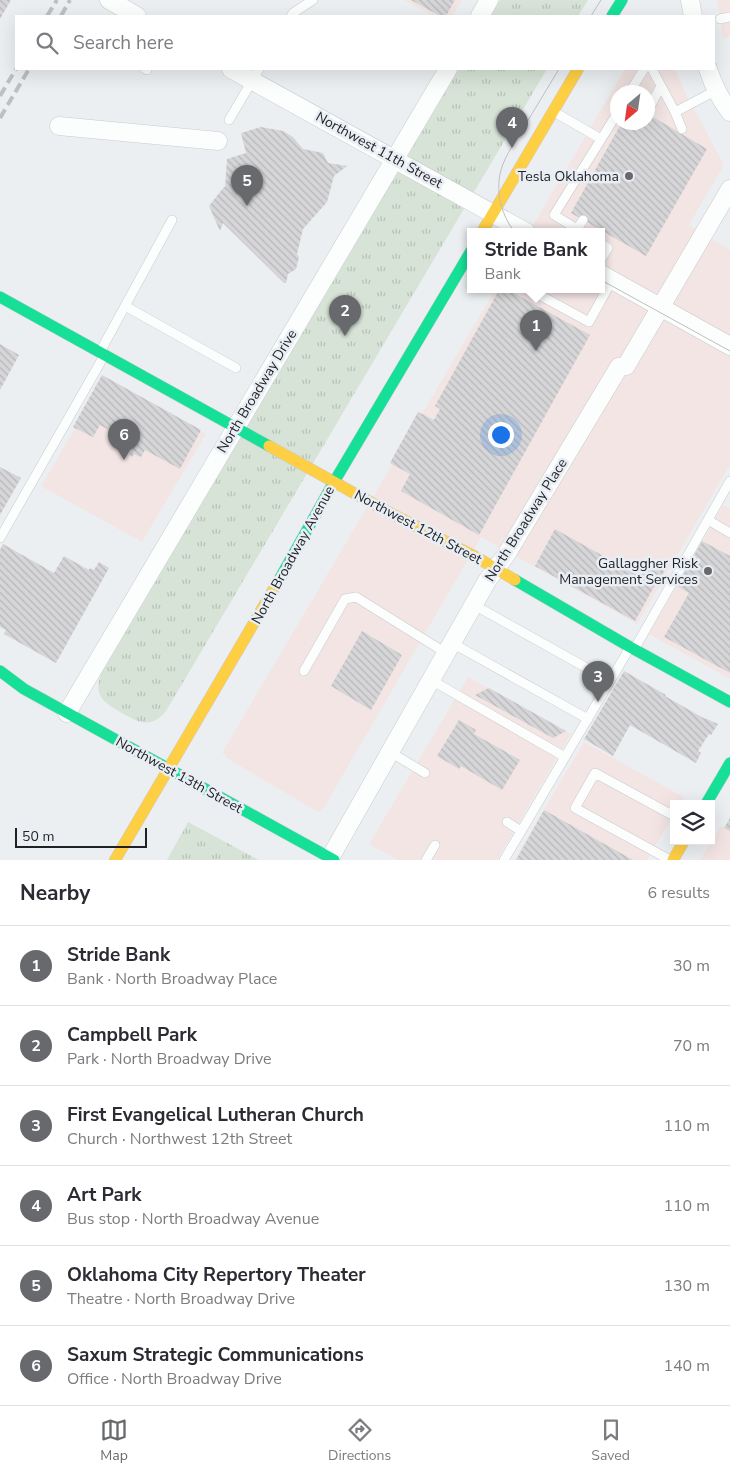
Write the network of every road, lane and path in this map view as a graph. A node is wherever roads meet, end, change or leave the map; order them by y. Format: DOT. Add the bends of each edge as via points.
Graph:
graph roads {
  1 [pos="109,0"];
  2 [pos="313,0"];
  3 [pos="489,0"];
  4 [pos="622,0"];
  5 [pos="690,0"];
  6 [pos="135,15"];
  7 [pos="292,15"];
  8 [pos="481,15"];
  9 [pos="613,15"];
  10 [pos="693,15"];
  11 [pos="730,17"];
  12 [pos="720,19"];
  13 [pos="236,70"];
  14 [pos="447,70"];
  15 [pos="577,70"];
  16 [pos="643,70"];
  17 [pos="653,70"];
  18 [pos="708,70"];
  19 [pos="255,74"];
  20 [pos="634,85"];
  21 [pos="662,86"];
  22 [pos="716,90"];
  23 [pos="655,98"];
  24 [pos="553,111"];
  25 [pos="675,112"];
  26 [pos="730,112"];
  27 [pos="229,120"];
  28 [pos="610,125"];
  29 [pos="59,126"];
  30 [pos="682,129"];
  31 [pos="601,139"];
  32 [pos="218,141"];
  33 [pos="395,159"];
  34 [pos="730,189"];
  35 [pos="493,213"];
  36 [pos="172,220"];
  37 [pos="583,220"];
  38 [pos="484,228"];
  39 [pos="519,228"];
  40 [pos="575,228"];
  41 [pos="581,228"];
  42 [pos="467,258"];
  43 [pos="607,277"];
  44 [pos="536,293"];
  45 [pos="601,293"];
  46 [pos="0,297"];
  47 [pos="125,306"];
  48 [pos="660,307"];
  49 [pos="730,346"];
  50 [pos="102,354"];
  51 [pos="236,368"];
  52 [pos="236,428"];
  53 [pos="334,482"];
  54 [pos="729,485"];
  55 [pos="708,520"];
  56 [pos="730,533"];
  57 [pos="0,538"];
  58 [pos="496,569"];
  59 [pos="474,605"];
  60 [pos="449,648"];
  61 [pos="632,648"];
  62 [pos="0,671"];
  63 [pos="304,672"];
  64 [pos="0,680"];
  65 [pos="430,680"];
  66 [pos="610,681"];
  67 [pos="24,690"];
  68 [pos="730,702"];
  69 [pos="67,713"];
  70 [pos="588,719"];
  71 [pos="390,752"];
  72 [pos="565,757"];
  73 [pos="730,763"];
  74 [pos="170,770"];
  75 [pos="426,774"];
  76 [pos="708,800"];
  77 [pos="670,814"];
  78 [pos="507,822"];
  79 [pos="521,831"];
  80 [pos="435,845"];
  81 [pos="681,845"];
  82 [pos="332,859"];
  83 [pos="115,860"];
  84 [pos="426,860"];
  85 [pos="504,860"];
  86 [pos="672,860"];
  1 -- 6 [label="street"];
  2 -- 7 [label="lane"];
  3 -- 8 [label="street"];
  4 -- 9 [label="main road"];
  5 -- 10 [label="street"];
  11 -- 12 [label="lane"];
  13 -- 19 [label="street, Northwest 11th Street"];
  14 -- 33 [label="street, North Broadway Drive"];
  15 -- 24 [label="main road"];
  16 -- 20 [label="lane"];
  17 -- 21 [label="lane"];
  18 -- 22 [label="street"];
  19 -- 27 [label="lane"];
  19 -- 33 [label="street, Northwest 11th Street"];
  21 -- 23 [label="lane"];
  21 -- 25 [label="lane"];
  22 -- 25 [label="lane"];
  22 -- 26 [label="street"];
  24 -- 31 [label="lane"];
  24 -- 35 [label="main road"];
  25 -- 30 [label="lane"];
  28 -- 31 [label="lane"];
  29 -- 32 [label="street"];
  31 -- 40 [label="lane" via="554,215"];
  33 -- 35 [label="street, Northwest 11th Street"];
  33 -- 52 [label="street, North Broadway Drive"];
  34 -- 48 [label="street, North Broadway Place"];
  35 -- 38 [label="main road"];
  35 -- 39 [label="street, Northwest 11th Street"];
  36 -- 47 [label="lane"];
  37 -- 41 [label="lane"];
  42 -- 53 [label="main road, North Broadway Avenue"];
  43 -- 48 [label="street"];
  44 -- 45 [label="lane" via="589,322"];
  46 -- 50 [label="main road, Northwest 12th Street"];
  47 -- 50 [label="lane"];
  47 -- 51 [label="lane"];
  48 -- 49 [label="street"];
  48 -- 58 [label="street, North Broadway Place" via="626,366 619,367"];
  50 -- 52 [label="main road, Northwest 12th Street"];
  50 -- 57 [label="lane"];
  52 -- 53 [label="main road, Northwest 12th Street"];
  52 -- 69 [label="street, North Broadway Drive"];
  53 -- 58 [label="main road, Northwest 12th Street"];
  53 -- 74 [label="main road, North Broadway Avenue"];
  54 -- 55 [label="lane"];
  55 -- 56 [label="lane"];
  55 -- 61 [label="lane"];
  58 -- 59 [label="street, North Broadway Place"];
  58 -- 61 [label="main road, Northwest 12th Street"];
  59 -- 60 [label="street, North Broadway Place"];
  59 -- 66 [label="lane"];
  60 -- 63 [label="lane" via="356,597 345,599"];
  60 -- 65 [label="street, North Broadway Place"];
  60 -- 70 [label="lane"];
  61 -- 66 [label="lane"];
  61 -- 68 [label="main road, Northwest 12th Street"];
  62 -- 67 [label="main road, Northwest 13th Street"];
  64 -- 67 [label="main road, Northwest 13th Street"];
  65 -- 71 [label="street, North Broadway Place"];
  65 -- 72 [label="lane"];
  66 -- 70 [label="lane"];
  67 -- 69 [label="main road, Northwest 13th Street"];
  69 -- 74 [label="main road, Northwest 13th Street"];
  70 -- 72 [label="lane"];
  71 -- 75 [label="lane"];
  71 -- 82 [label="street, North Broadway Place"];
  72 -- 79 [label="lane"];
  73 -- 76 [label="main road"];
  74 -- 82 [label="main road, Northwest 13th Street"];
  74 -- 83 [label="main road, North Broadway Avenue"];
  77 -- 86 [label="lane" via="595,772 575,808"];
  78 -- 79 [label="lane"];
  79 -- 85 [label="lane"];
  80 -- 84 [label="lane"];
  81 -- 86 [label="main road"];
}
